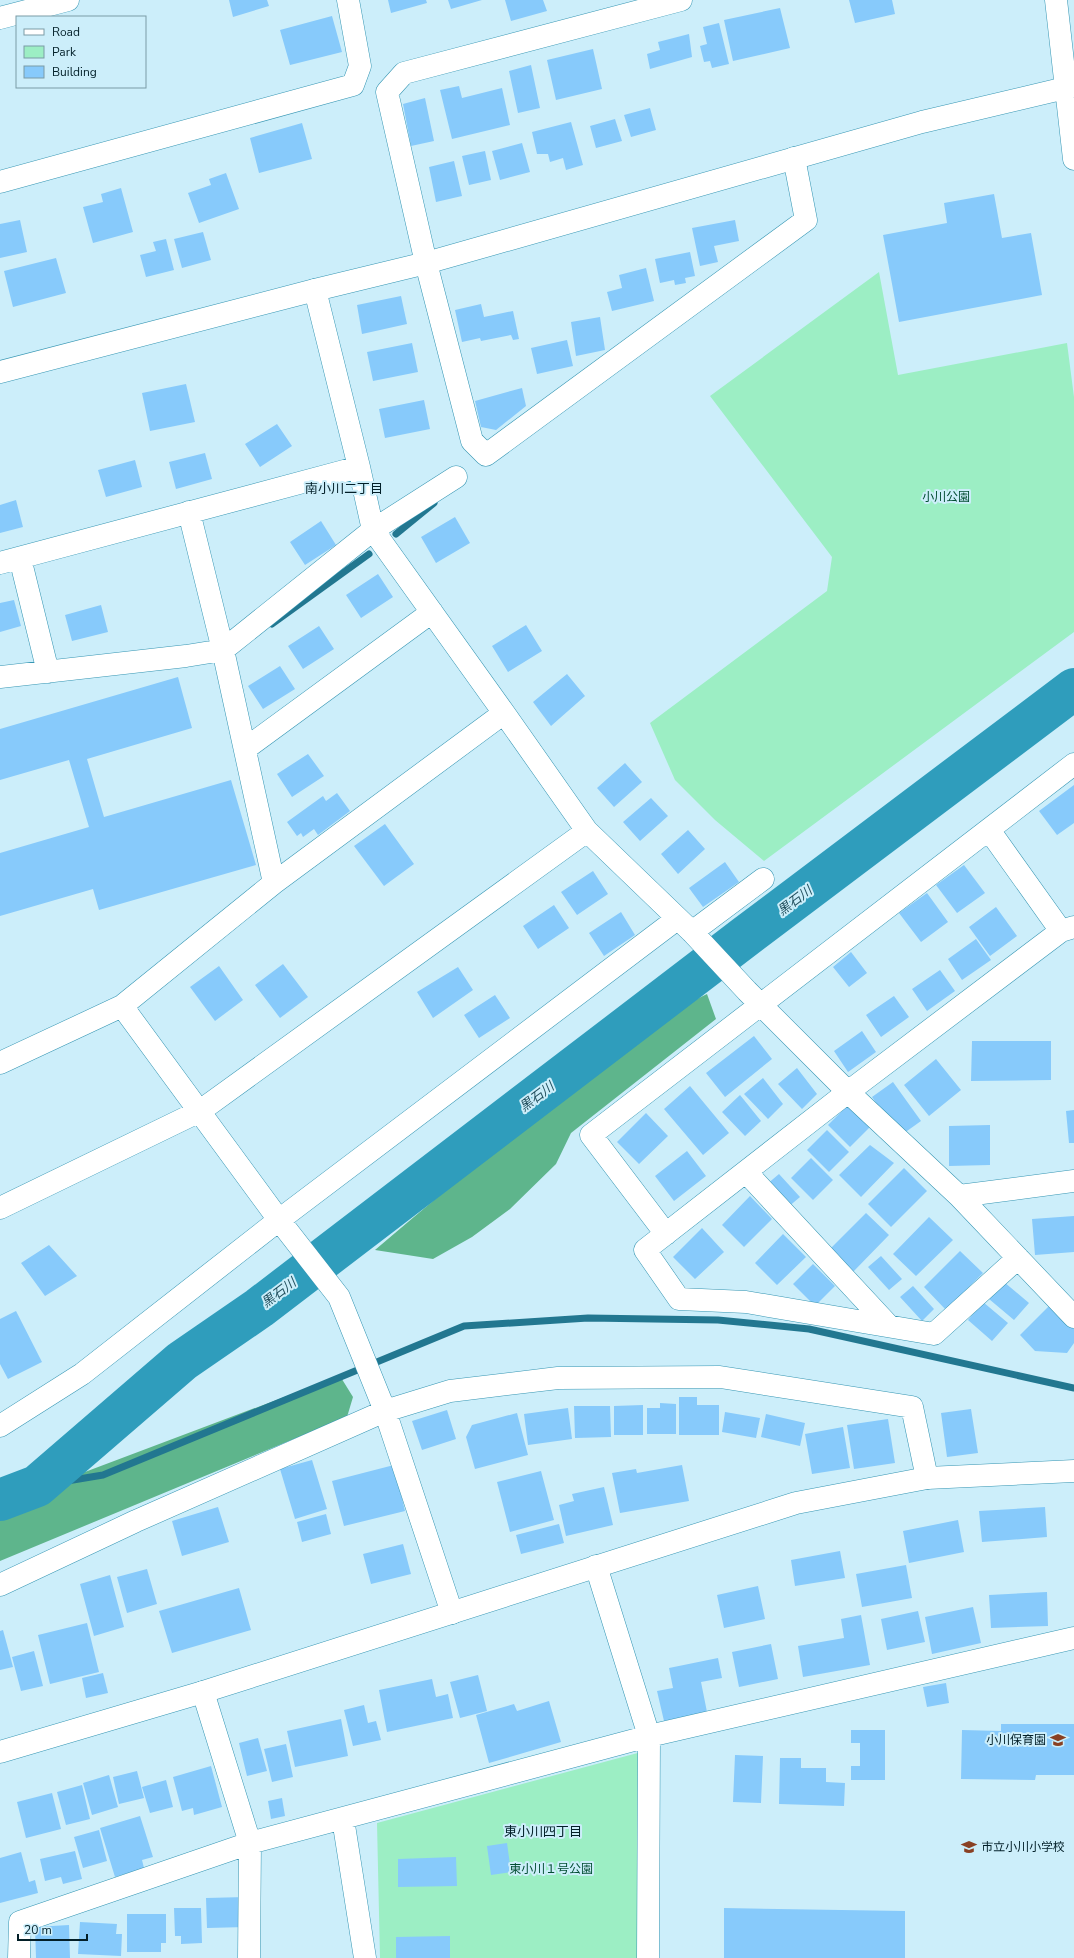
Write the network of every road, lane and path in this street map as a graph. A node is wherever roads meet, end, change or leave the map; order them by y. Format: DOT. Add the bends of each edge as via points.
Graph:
graph roads {
  1 [pos="68,0"];
  2 [pos="348,0"];
  3 [pos="681,0"];
  4 [pos="1056,0"];
  5 [pos="0,18"];
  6 [pos="1070,87"];
  7 [pos="794,158"];
  8 [pos="1074,159"];
  9 [pos="0,182"];
  10 [pos="426,263"];
  11 [pos="315,290"];
  12 [pos="0,372"];
  13 [pos="359,467"];
  14 [pos="456,477"];
  15 [pos="189,512"];
  16 [pos="373,530"];
  17 [pos="10,560"];
  18 [pos="432,612"];
  19 [pos="223,650"];
  20 [pos="48,672"];
  21 [pos="0,677"];
  22 [pos="504,713"];
  23 [pos="245,749"];
  24 [pos="1074,764"];
  25 [pos="988,830"];
  26 [pos="587,832"];
  27 [pos="763,879"];
  28 [pos="274,883"];
  29 [pos="1068,929"];
  30 [pos="690,931"];
  31 [pos="753,998"];
  32 [pos="122,1006"];
  33 [pos="0,1062"];
  34 [pos="848,1092"];
  35 [pos="200,1111"];
  36 [pos="746,1172"];
  37 [pos="1074,1181"];
  38 [pos="959,1196"];
  39 [pos="0,1208"];
  40 [pos="279,1220"];
  41 [pos="666,1234"];
  42 [pos="1018,1258"];
  43 [pos="1074,1317"];
  44 [pos="889,1326"];
  45 [pos="385,1411"];
  46 [pos="0,1426"];
  47 [pos="1074,1471"];
  48 [pos="927,1478"];
  49 [pos="596,1566"];
  50 [pos="0,1584"];
  51 [pos="452,1613"];
  52 [pos="1074,1638"];
  53 [pos="203,1692"];
  54 [pos="649,1736"];
  55 [pos="0,1752"];
  56 [pos="343,1819"];
  57 [pos="250,1843"];
  58 [pos="19,1958"];
  59 [pos="249,1958"];
  60 [pos="365,1958"];
  61 [pos="648,1958"];
  1 -- 5 [label="street"];
  2 -- 9 [label="street" via="360,66 353,85"];
  3 -- 10 [label="street" via="404,73 387,92"];
  4 -- 6 [label="street"];
  6 -- 7 [label="street" via="922,122"];
  6 -- 8 [label="street"];
  7 -- 10 [label="street"];
  7 -- 10 [label="street" via="806,220 486,455 472,441"];
  10 -- 11 [label="street"];
  11 -- 12 [label="street"];
  11 -- 13 [label="street"];
  13 -- 15 [label="street"];
  13 -- 16 [label="street"];
  14 -- 16 [label="street"];
  15 -- 17 [label="street"];
  15 -- 19 [label="street"];
  16 -- 18 [label="street"];
  16 -- 19 [label="street"];
  17 -- 20 [label="street"];
  18 -- 22 [label="street"];
  18 -- 23 [label="street"];
  19 -- 20 [label="street"];
  19 -- 23 [label="street"];
  20 -- 21 [label="street"];
  22 -- 26 [label="street"];
  22 -- 28 [label="street"];
  23 -- 28 [label="street"];
  24 -- 25 [label="street"];
  25 -- 29 [label="street"];
  25 -- 31 [label="street"];
  26 -- 30 [label="street"];
  26 -- 35 [label="street"];
  27 -- 30 [label="street"];
  28 -- 32 [label="street"];
  29 -- 34 [label="street"];
  30 -- 31 [label="street"];
  30 -- 40 [label="street"];
  31 -- 34 [label="street"];
  31 -- 41 [label="street" via="591,1135"];
  32 -- 33 [label="street"];
  32 -- 35 [label="street"];
  34 -- 36 [label="street"];
  34 -- 38 [label="street"];
  35 -- 39 [label="street"];
  35 -- 40 [label="street"];
  36 -- 41 [label="street"];
  36 -- 44 [label="street"];
  37 -- 38 [label="street"];
  38 -- 42 [label="street"];
  40 -- 45 [label="street" via="339,1297"];
  40 -- 46 [label="street" via="82,1374"];
  41 -- 44 [label="street" via="645,1250 679,1299 746,1302"];
  42 -- 43 [label="street"];
  42 -- 44 [label="street" via="934,1334"];
  45 -- 48 [label="street" via="450,1391 558,1378 720,1377 912,1407"];
  45 -- 50 [label="street"];
  45 -- 51 [label="street"];
  47 -- 48 [label="street"];
  48 -- 49 [label="street" via="796,1503"];
  49 -- 51 [label="street"];
  49 -- 54 [label="street"];
  51 -- 53 [label="street"];
  52 -- 54 [label="street"];
  53 -- 55 [label="street"];
  53 -- 57 [label="street"];
  54 -- 56 [label="street"];
  54 -- 61 [label="street"];
  56 -- 57 [label="street"];
  56 -- 60 [label="street"];
  57 -- 58 [label="street" via="20,1922"];
  57 -- 59 [label="street"];
}
